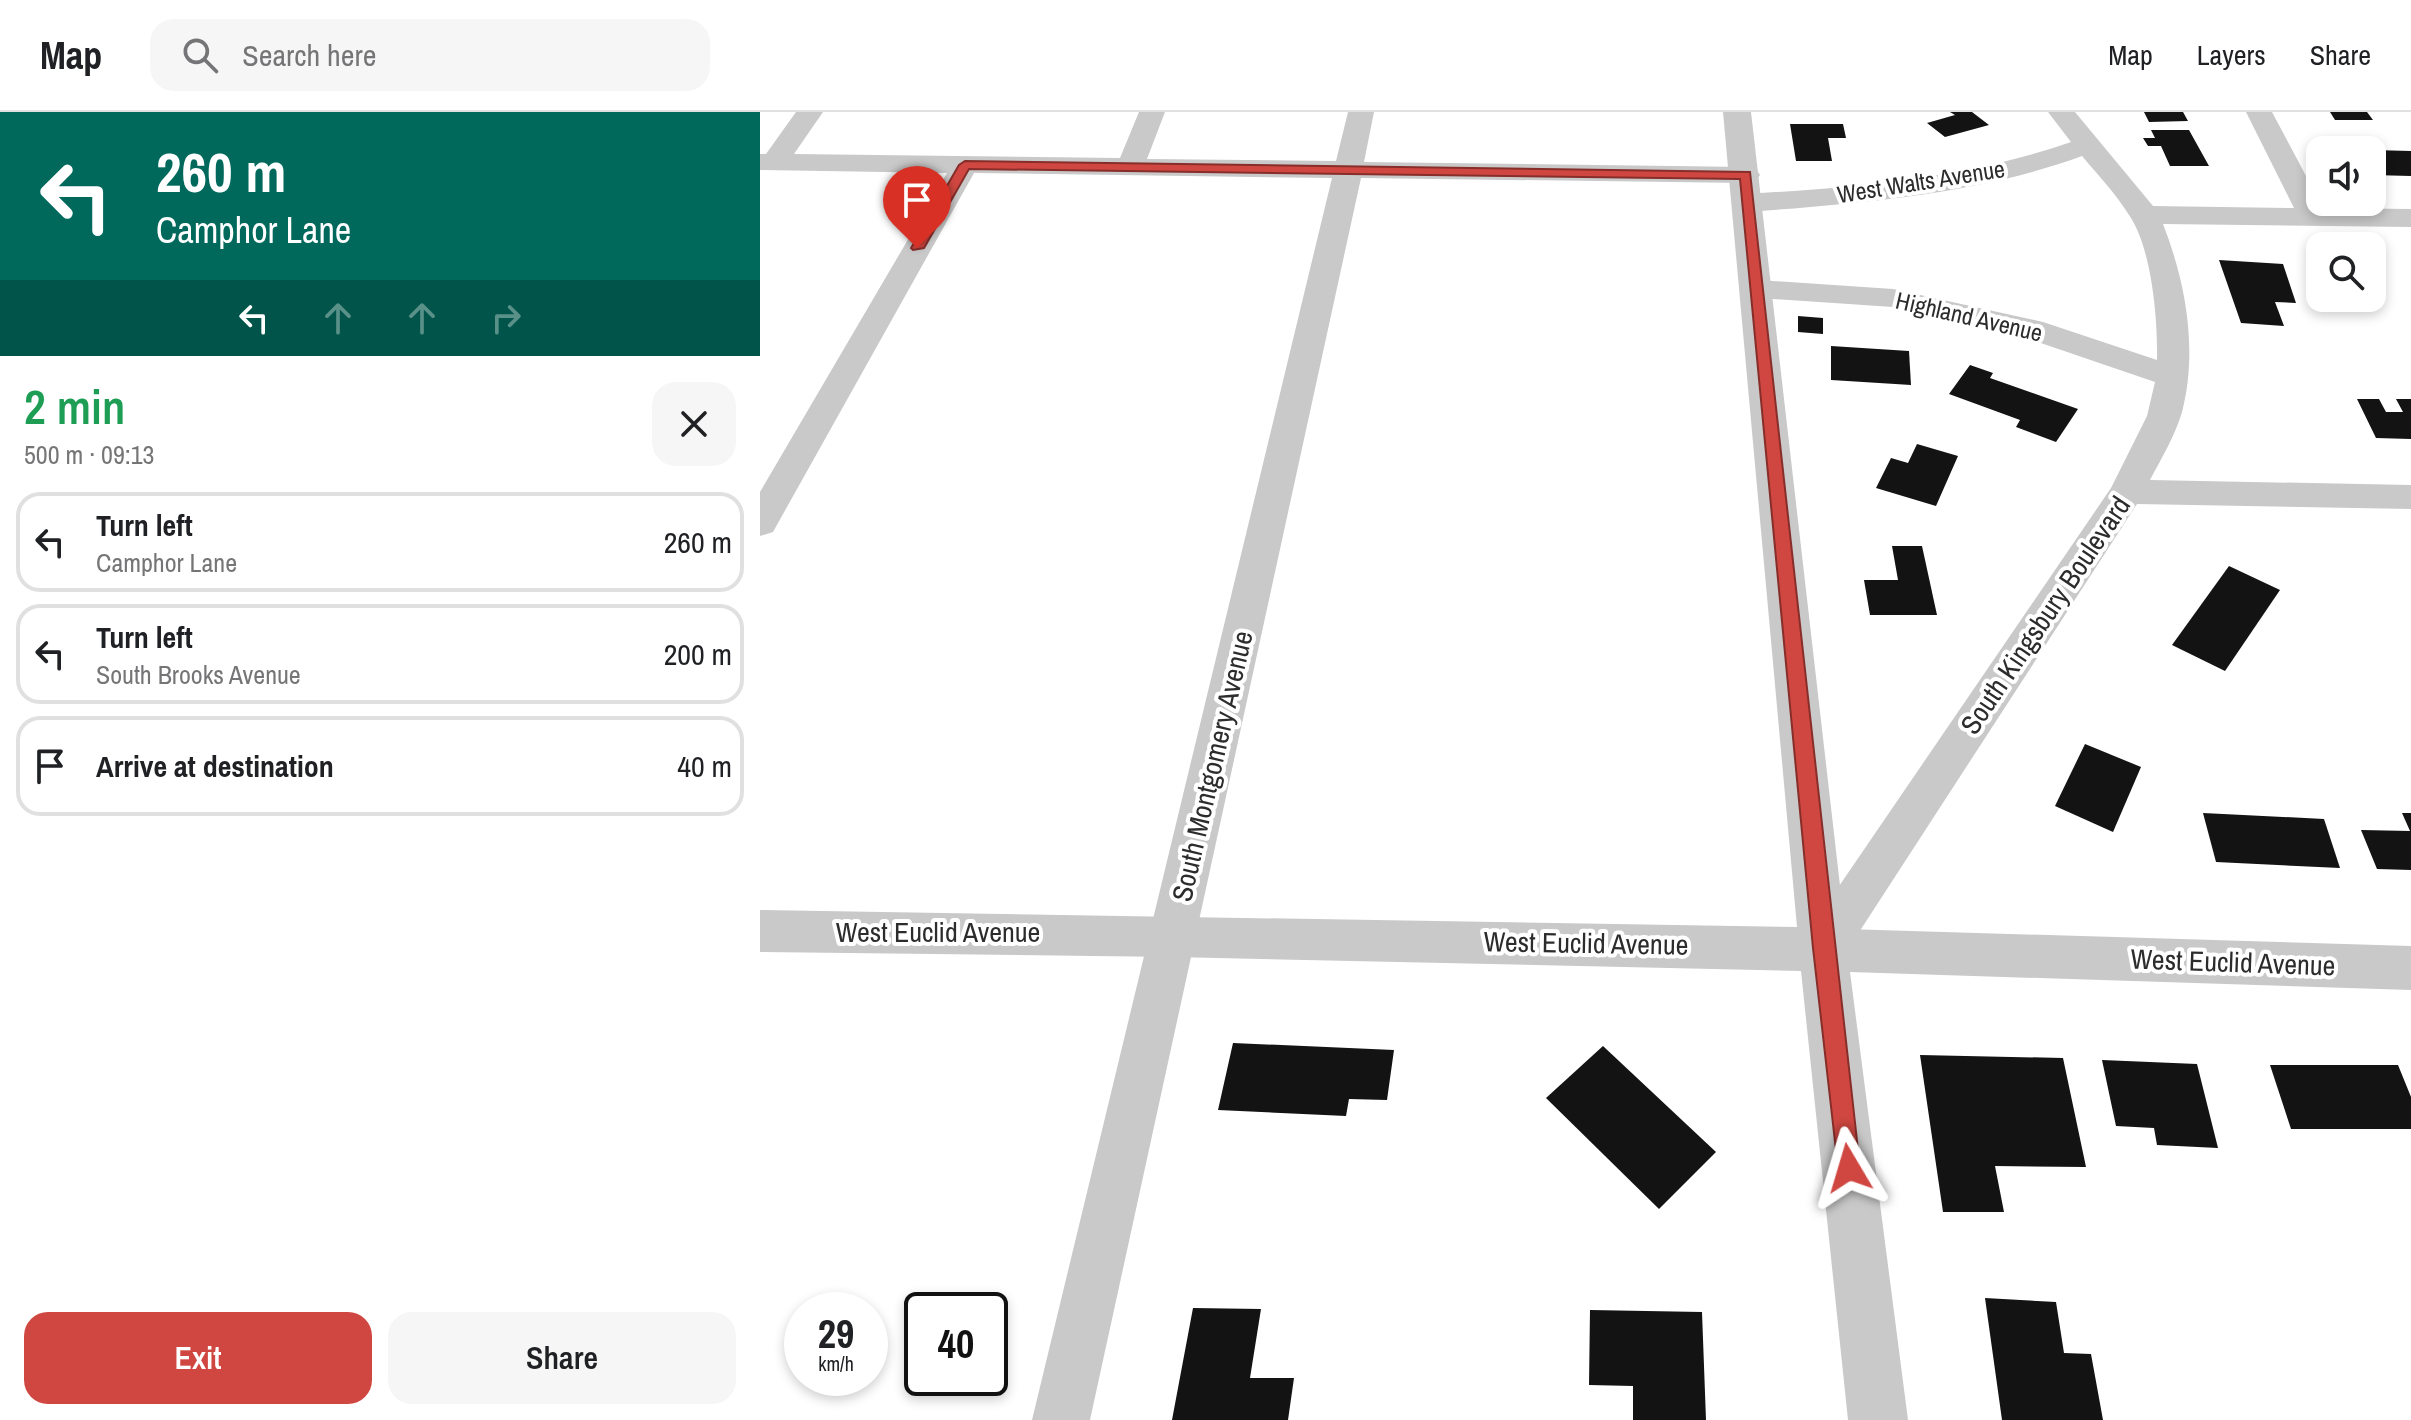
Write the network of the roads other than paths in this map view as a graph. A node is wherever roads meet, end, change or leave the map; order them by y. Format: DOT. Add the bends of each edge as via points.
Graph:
graph roads {
  1 [pos="810,112"];
  2 [pos="1152,112"];
  3 [pos="1361,112"];
  4 [pos="1737,112"];
  5 [pos="2061,112"];
  6 [pos="2259,112"];
  7 [pos="2090,144"];
  8 [pos="767,162"];
  9 [pos="965,165"];
  10 [pos="1130,167"];
  11 [pos="1348,170"];
  12 [pos="1747,189"];
  13 [pos="2145,215"];
  14 [pos="2313,217"];
  15 [pos="2411,218"];
  16 [pos="1758,289"];
  17 [pos="2173,377"];
  18 [pos="2127,492"];
  19 [pos="2411,497"];
  20 [pos="760,523"];
  21 [pos="760,931"];
  22 [pos="1173,934"];
  23 [pos="1823,948"];
  24 [pos="2411,968"];
  25 [pos="1061,1420"];
  26 [pos="1878,1420"];
  1 -- 8 [label="street"];
  2 -- 10 [label="street"];
  3 -- 11 [label="street, South Montgomery Avenue"];
  4 -- 12 [label="street"];
  5 -- 7 [label="street, South Kingsbury Boulevard"];
  6 -- 14 [label="street"];
  7 -- 12 [label="street, West Walts Avenue" via="2046,161 1821,198"];
  7 -- 13 [label="street, South Kingsbury Boulevard"];
  8 -- 9 [label="street, West Walts Avenue"];
  9 -- 10 [label="street, West Walts Avenue"];
  9 -- 20 [label="street"];
  10 -- 11 [label="street, West Walts Avenue"];
  11 -- 12 [label="street, West Walts Avenue"];
  11 -- 22 [label="street, South Montgomery Avenue"];
  12 -- 16 [label="street"];
  13 -- 14 [label="street"];
  13 -- 17 [label="street, South Kingsbury Boulevard" via="2159,252 2174,331"];
  14 -- 15 [label="street"];
  16 -- 17 [label="street, Highland Avenue" via="1893,298 2032,329"];
  16 -- 23 [label="street"];
  17 -- 18 [label="street, South Kingsbury Boulevard" via="2164,416"];
  18 -- 19 [label="street"];
  18 -- 23 [label="street, South Kingsbury Boulevard"];
  21 -- 22 [label="street, West Euclid Avenue"];
  22 -- 23 [label="street, West Euclid Avenue"];
  22 -- 25 [label="street, South Montgomery Avenue"];
  23 -- 24 [label="street, West Euclid Avenue"];
  23 -- 26 [label="street"];
}
